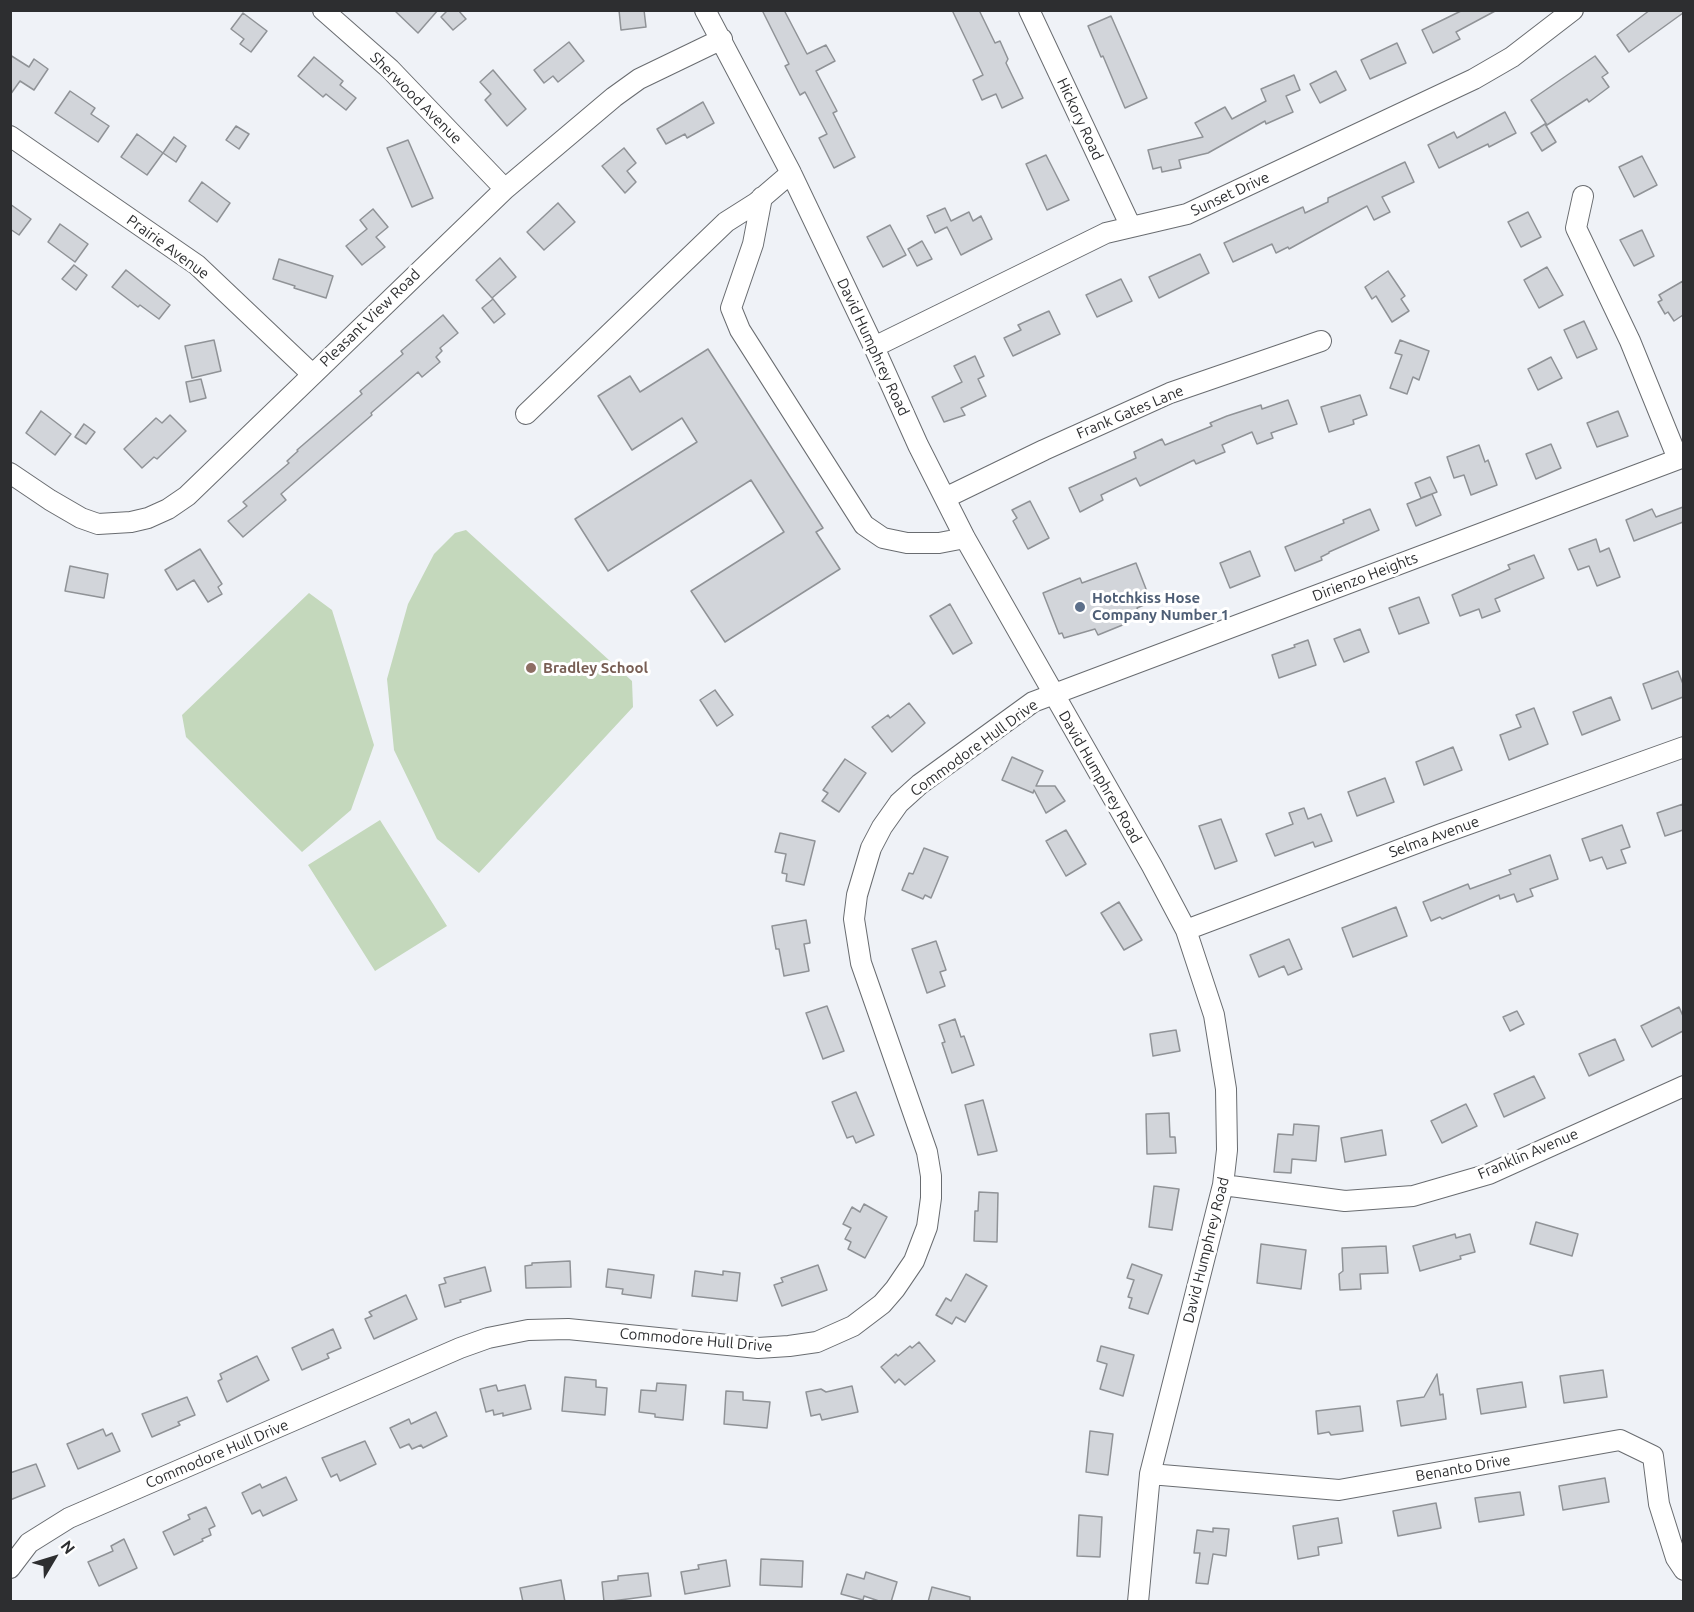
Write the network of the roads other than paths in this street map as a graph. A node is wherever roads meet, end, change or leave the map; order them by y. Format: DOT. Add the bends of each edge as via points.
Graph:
graph roads {
  1 [pos="324,10"];
  2 [pos="705,10"];
  3 [pos="1029,10"];
  4 [pos="1573,10"];
  5 [pos="722,39"];
  6 [pos="10,136"];
  7 [pos="791,173"];
  8 [pos="505,189"];
  9 [pos="1582,196"];
  10 [pos="762,197"];
  11 [pos="1131,226"];
  12 [pos="1321,341"];
  13 [pos="874,347"];
  14 [pos="312,374"];
  15 [pos="526,414"];
  16 [pos="1681,458"];
  17 [pos="10,473"];
  18 [pos="945,498"];
  19 [pos="965,537"];
  20 [pos="1053,695"];
  21 [pos="1683,747"];
  22 [pos="1186,930"];
  23 [pos="1683,1086"];
  24 [pos="1223,1185"];
  25 [pos="1150,1474"];
  26 [pos="10,1568"];
  27 [pos="1683,1569"];
  28 [pos="1138,1602"];
  1 -- 8 [label="street, Sherwood Avenue" via="390,69"];
  2 -- 5 [label="street, David Humphrey Road"];
  3 -- 11 [label="street, Hickory Road"];
  4 -- 11 [label="street, Sunset Drive" via="1512,57 1474,79 1186,214"];
  5 -- 7 [label="street, David Humphrey Road"];
  5 -- 8 [label="street, Pleasant View Road" via="639,79"];
  6 -- 14 [label="street, Prairie Avenue" via="197,265"];
  7 -- 10 [label="street"];
  7 -- 13 [label="street, David Humphrey Road"];
  8 -- 14 [label="street, Pleasant View Road"];
  9 -- 16 [label="street, Dirienzo Heights" via="1576,228"];
  10 -- 15 [label="street" via="726,222"];
  10 -- 19 [label="street" via="753,244 731,308 740,330 864,525 883,538 907,543 939,543"];
  11 -- 13 [label="street, Sunset Drive" via="1106,233"];
  12 -- 18 [label="street, Frank Gates Lane" via="1170,393"];
  13 -- 18 [label="street, David Humphrey Road"];
  14 -- 17 [label="street, Pleasant View Road" via="187,496 148,518 98,524 81,518"];
  16 -- 20 [label="street, Dirienzo Heights"];
  18 -- 19 [label="street, David Humphrey Road"];
  19 -- 20 [label="street, David Humphrey Road"];
  20 -- 22 [label="street, David Humphrey Road"];
  20 -- 26 [label="street, Commodore Hull Drive" via="1034,702 899,803 871,848 862,875 854,919 861,963 927,1152 931,1176 927,1227 914,1261 882,1304 836,1335 789,1347 758,1348 568,1329 528,1330 488,1338 69,1518 29,1543"];
  21 -- 22 [label="street, Selma Avenue"];
  22 -- 24 [label="street, David Humphrey Road" via="1214,1015 1226,1089"];
  23 -- 24 [label="street, Franklin Avenue" via="1489,1174 1413,1196 1345,1201"];
  24 -- 25 [label="street, David Humphrey Road"];
  25 -- 27 [label="street, Benanto Drive" via="1339,1490 1620,1440 1653,1456 1659,1504"];
  25 -- 28 [label="street, David Humphrey Road"];
}
